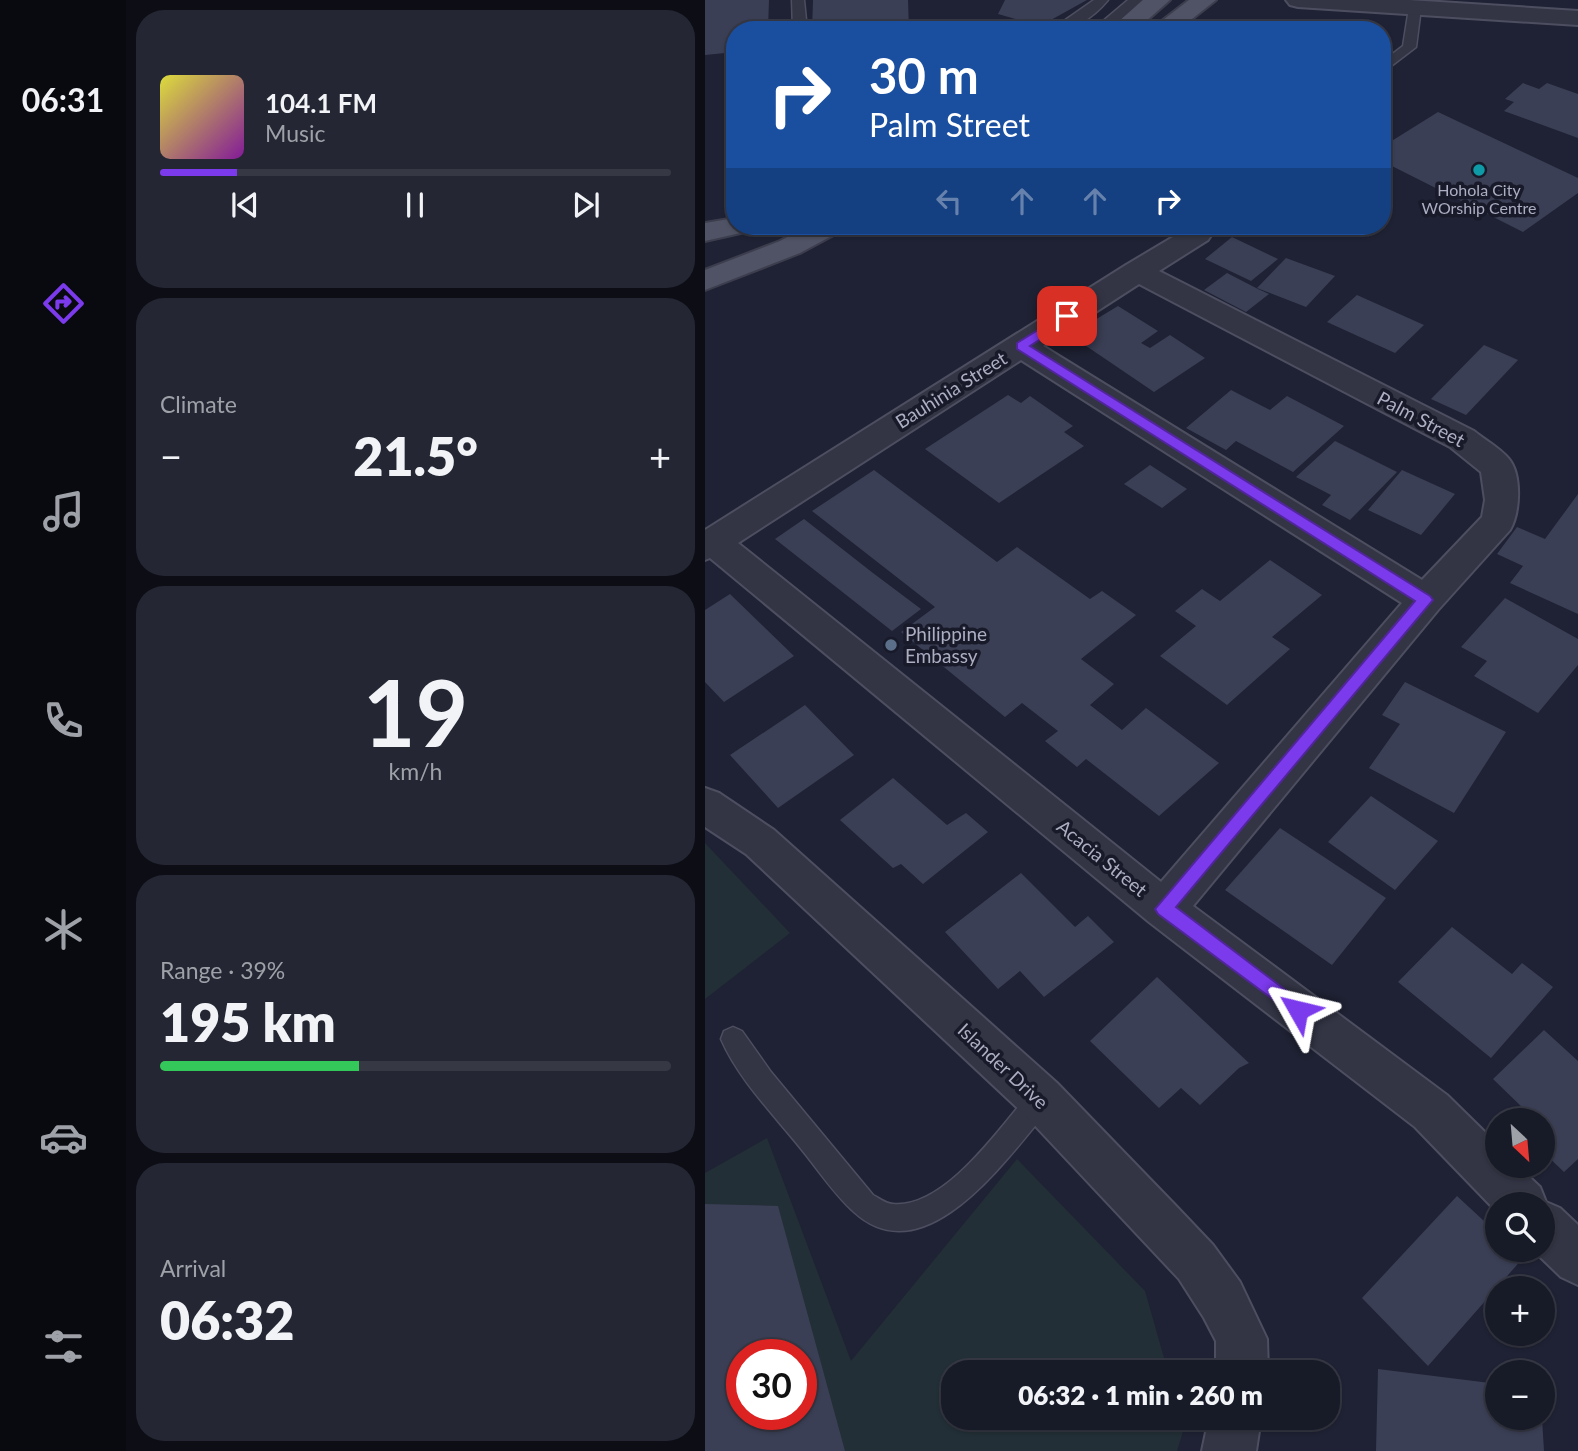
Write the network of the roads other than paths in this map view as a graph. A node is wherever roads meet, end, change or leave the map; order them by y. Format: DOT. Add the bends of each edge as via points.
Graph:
graph roads {
  1 [pos="798,0"];
  2 [pos="1102,0"];
  3 [pos="1136,0"];
  4 [pos="1158,0"];
  5 [pos="1204,0"];
  6 [pos="1298,0"];
  7 [pos="1415,8"];
  8 [pos="1578,18"];
  9 [pos="799,21"];
  10 [pos="1073,21"];
  11 [pos="1112,21"];
  12 [pos="1132,21"];
  13 [pos="1175,21"];
  14 [pos="1391,62"];
  15 [pos="726,228"];
  16 [pos="705,232"];
  17 [pos="812,235"];
  18 [pos="1196,235"];
  19 [pos="1136,271"];
  20 [pos="705,281"];
  21 [pos="1021,346"];
  22 [pos="708,544"];
  23 [pos="1425,600"];
  24 [pos="705,805"];
  25 [pos="1164,909"];
  26 [pos="733,1039"];
  27 [pos="1041,1099"];
  28 [pos="1511,1192"];
  29 [pos="1555,1237"];
  30 [pos="1578,1260"];
  31 [pos="1242,1360"];
  32 [pos="1233,1430"];
  33 [pos="1229,1451"];
  1 -- 9 [label="lane"];
  2 -- 10 [label="lane"];
  3 -- 11 [label="lane"];
  4 -- 12 [label="main road"];
  5 -- 13 [label="main road"];
  6 -- 7 [label="street"];
  7 -- 8 [label="street"];
  7 -- 14 [label="lane" via="1409,47"];
  15 -- 16 [label="main road"];
  17 -- 20 [label="main road"];
  18 -- 19 [label="street, Bauhinia Street"];
  19 -- 21 [label="street, Bauhinia Street"];
  19 -- 23 [label="street, Palm Street" via="1462,439 1497,467 1502,500 1498,521"];
  21 -- 22 [label="street, Bauhinia Street"];
  21 -- 23 [label="street"];
  22 -- 25 [label="street, Acacia Street"];
  23 -- 25 [label="street, Palm Street"];
  24 -- 27 [label="street, Islander Drive" via="760,842"];
  25 -- 28 [label="street, Acacia Street" via="1431,1111"];
  26 -- 27 [label="lane" via="842,1179 864,1204 888,1218 922,1215 964,1187"];
  27 -- 31 [label="street, Islander Drive" via="1196,1262 1241,1339"];
  29 -- 30 [label="street"];
  32 -- 33 [label="street"];
}
